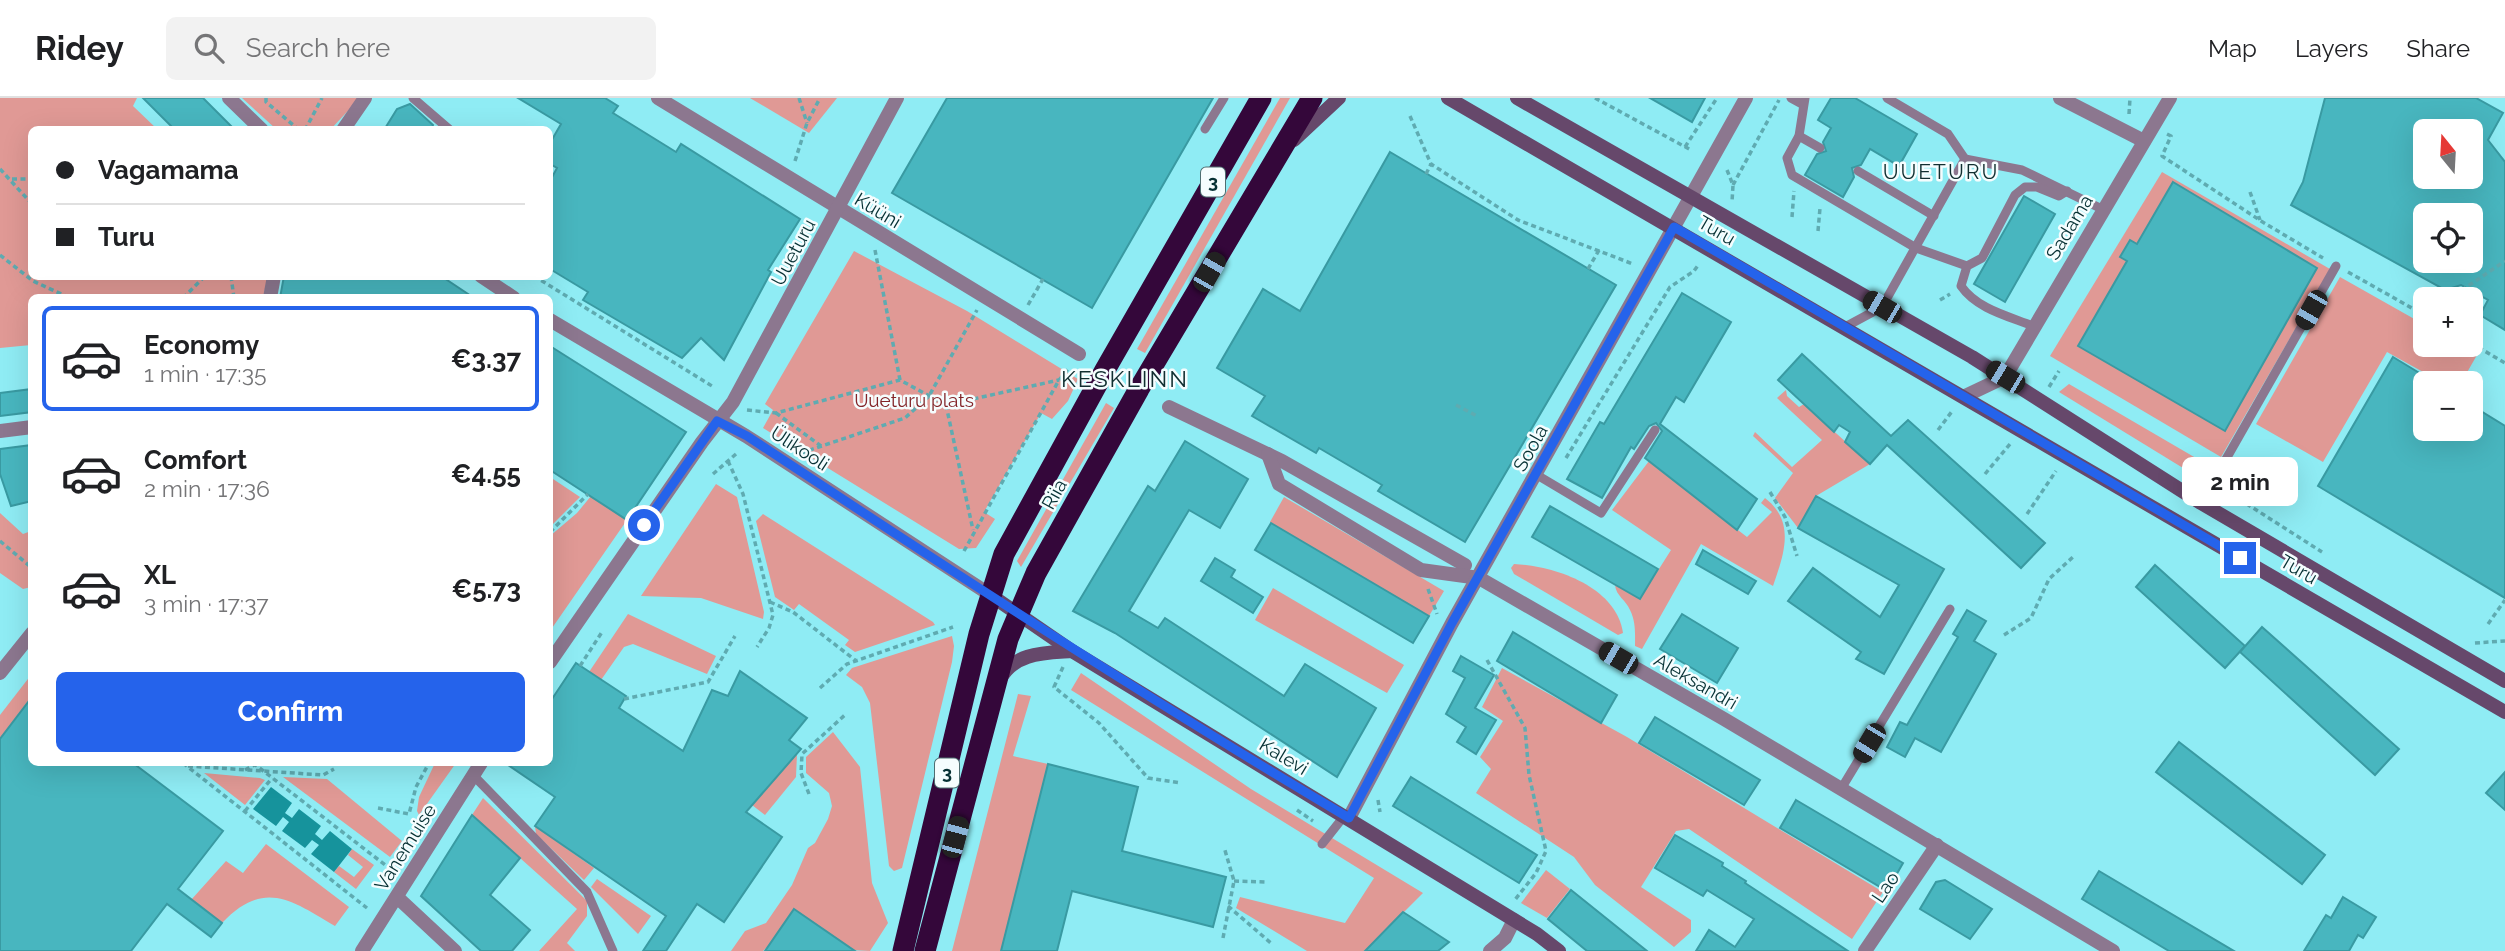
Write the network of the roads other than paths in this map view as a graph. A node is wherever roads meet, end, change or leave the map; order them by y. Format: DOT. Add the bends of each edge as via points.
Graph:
graph roads {
  1 [pos="229,98"];
  2 [pos="365,98"];
  3 [pos="413,98"];
  4 [pos="658,98"];
  5 [pos="897,98"];
  6 [pos="1224,98"];
  7 [pos="1261,98"];
  8 [pos="1303,98"];
  9 [pos="1312,98"];
  10 [pos="1339,98"];
  11 [pos="1448,98"];
  12 [pos="1517,98"];
  13 [pos="1746,98"];
  14 [pos="1791,98"];
  15 [pos="1887,98"];
  16 [pos="2060,98"];
  17 [pos="2170,98"];
  18 [pos="1803,101"];
  19 [pos="258,126"];
  20 [pos="346,126"];
  21 [pos="445,126"];
  22 [pos="1205,130"];
  23 [pos="1799,136"];
  24 [pos="2144,142"];
  25 [pos="1820,148"];
  26 [pos="1965,159"];
  27 [pos="1268,170"];
  28 [pos="1858,171"];
  29 [pos="2067,191"];
  30 [pos="1690,196"];
  31 [pos="838,208"];
  32 [pos="2102,209"];
  33 [pos="1934,216"];
  34 [pos="1674,227"];
  35 [pos="1916,248"];
  36 [pos="1967,266"];
  37 [pos="2336,266"];
  38 [pos="487,280"];
  39 [pos="508,294"];
  40 [pos="1882,307"];
  41 [pos="553,322"];
  42 [pos="1845,327"];
  43 [pos="2033,327"];
  44 [pos="1079,354"];
  45 [pos="2005,377"];
  46 [pos="1965,396"];
  47 [pos="1169,407"];
  48 [pos="717,421"];
  49 [pos="28,428"];
  50 [pos="1655,430"];
  51 [pos="0,431"];
  52 [pos="1268,454"];
  53 [pos="1537,475"];
  54 [pos="2201,503"];
  55 [pos="1465,565"];
  56 [pos="1479,578"];
  57 [pos="989,594"];
  58 [pos="1950,608"];
  59 [pos="1019,612"];
  60 [pos="28,638"];
  61 [pos="1072,651"];
  62 [pos="553,659"];
  63 [pos="0,673"];
  64 [pos="2505,681"];
  65 [pos="994,688"];
  66 [pos="2505,712"];
  67 [pos="477,769"];
  68 [pos="1841,789"];
  69 [pos="1347,816"];
  70 [pos="1322,844"];
  71 [pos="1937,845"];
  72 [pos="397,897"];
  73 [pos="1514,920"];
  74 [pos="362,951"];
  75 [pos="455,951"];
  76 [pos="613,951"];
  77 [pos="903,951"];
  78 [pos="925,951"];
  79 [pos="1490,951"];
  80 [pos="1559,951"];
  81 [pos="1865,951"];
  82 [pos="2113,951"];
  1 -- 19 [label="street"];
  2 -- 20 [label="street"];
  3 -- 21 [label="lane"];
  4 -- 31 [label="street, Küüni"];
  5 -- 31 [label="street, Uueturu"];
  6 -- 22 [label="lane"];
  7 -- 57 [label="highway, Riia / 3" via="1018,528"];
  8 -- 27 [label="main road"];
  9 -- 27 [label="highway, Riia / 3"];
  10 -- 27 [label="main road"];
  11 -- 34 [label="main road, Turu"];
  12 -- 30 [label="main road, Turu"];
  13 -- 30 [label="street, Soola"];
  14 -- 18 [label="lane"];
  15 -- 26 [label="lane" via="1948,134"];
  16 -- 24 [label="street"];
  17 -- 24 [label="street, Sadama"];
  18 -- 23 [label="lane"];
  23 -- 25 [label="lane"];
  23 -- 35 [label="lane" via="1787,158 1795,177"];
  24 -- 32 [label="street, Sadama"];
  26 -- 29 [label="lane" via="2022,170"];
  26 -- 33 [label="lane"];
  27 -- 59 [label="highway, Riia / 3" via="1139,389 1036,573"];
  28 -- 33 [label="lane"];
  29 -- 32 [label="lane"];
  29 -- 36 [label="lane" via="2059,196 2025,187 2015,195 1982,258"];
  30 -- 34 [label="street, Soola"];
  30 -- 40 [label="main road, Turu"];
  31 -- 44 [label="street, Küüni"];
  31 -- 48 [label="street, Uueturu" via="733,402"];
  32 -- 43 [label="street, Sadama"];
  33 -- 35 [label="lane"];
  34 -- 42 [label="main road, Turu"];
  34 -- 53 [label="street, Soola"];
  35 -- 36 [label="lane"];
  35 -- 40 [label="lane"];
  36 -- 43 [label="lane" via="1961,286 1969,298"];
  37 -- 54 [label="lane"];
  38 -- 39 [label="street"];
  40 -- 42 [label="lane"];
  40 -- 45 [label="main road, Turu"];
  41 -- 48 [label="street, Ülikooli"];
  42 -- 46 [label="main road, Turu"];
  43 -- 45 [label="street, Sadama"];
  45 -- 46 [label="street"];
  45 -- 54 [label="main road, Turu"];
  46 -- 66 [label="main road, Turu"];
  47 -- 52 [label="street"];
  48 -- 57 [label="street, Ülikooli"];
  48 -- 62 [label="street"];
  49 -- 51 [label="street"];
  50 -- 53 [label="lane" via="1601,513"];
  52 -- 55 [label="street"];
  52 -- 56 [label="street, Aleksandri" via="1279,484 1421,570"];
  53 -- 56 [label="street, Soola"];
  54 -- 64 [label="main road, Turu"];
  56 -- 68 [label="street, Aleksandri"];
  56 -- 69 [label="street, Soola"];
  57 -- 59 [label="main road, Kalevi"];
  57 -- 77 [label="highway, Riia / 3"];
  58 -- 68 [label="lane"];
  59 -- 61 [label="main road, Kalevi"];
  59 -- 65 [label="highway, Riia / 3"];
  60 -- 63 [label="street"];
  61 -- 65 [label="main road" via="1025,657 1005,670"];
  61 -- 69 [label="main road, Kalevi"];
  65 -- 78 [label="highway, Riia / 3"];
  67 -- 72 [label="street, Vanemuise"];
  67 -- 76 [label="lane" via="587,892"];
  68 -- 71 [label="street, Aleksandri"];
  69 -- 70 [label="lane"];
  69 -- 73 [label="main road, Kalevi"];
  71 -- 81 [label="street, Lao"];
  71 -- 82 [label="street, Aleksandri"];
  72 -- 74 [label="street, Vanemuise"];
  72 -- 75 [label="street"];
  73 -- 79 [label="street"];
  73 -- 80 [label="main road, Kalevi"];
}
